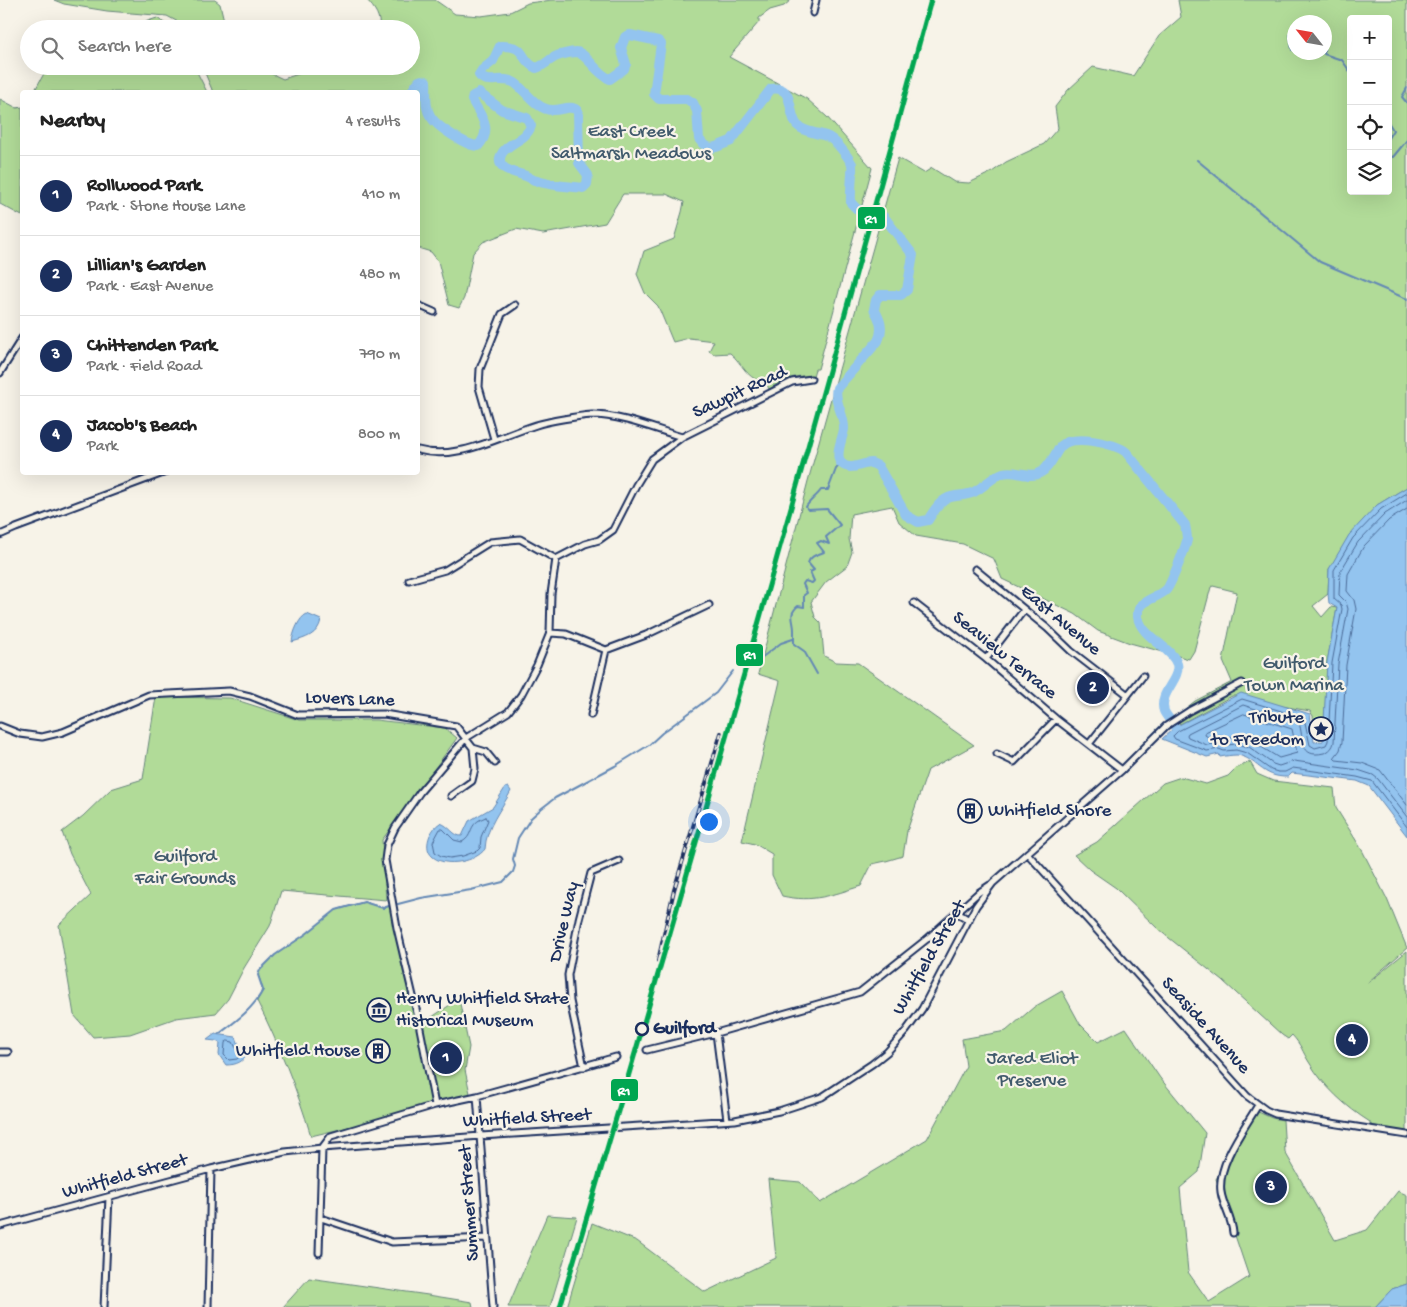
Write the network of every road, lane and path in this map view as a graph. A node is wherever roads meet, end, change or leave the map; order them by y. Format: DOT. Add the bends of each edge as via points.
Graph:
graph roads {
  1 [pos="816,0"];
  2 [pos="813,13"];
  3 [pos="514,305"];
  4 [pos="420,306"];
  5 [pos="434,312"];
  6 [pos="20,341"];
  7 [pos="0,373"];
  8 [pos="811,379"];
  9 [pos="682,437"];
  10 [pos="494,440"];
  11 [pos="420,451"];
  12 [pos="158,475"];
  13 [pos="0,535"];
  14 [pos="556,560"];
  15 [pos="975,569"];
  16 [pos="409,580"];
  17 [pos="914,603"];
  18 [pos="709,605"];
  19 [pos="1024,610"];
  20 [pos="550,633"];
  21 [pos="606,650"];
  22 [pos="986,659"];
  23 [pos="1143,676"];
  24 [pos="1242,683"];
  25 [pos="1128,695"];
  26 [pos="591,715"];
  27 [pos="1056,719"];
  28 [pos="0,726"];
  29 [pos="466,738"];
  30 [pos="1088,744"];
  31 [pos="473,748"];
  32 [pos="997,754"];
  33 [pos="495,763"];
  34 [pos="1122,770"];
  35 [pos="451,796"];
  36 [pos="1027,853"];
  37 [pos="619,861"];
  38 [pos="993,883"];
  39 [pos="956,912"];
  40 [pos="969,920"];
  41 [pos="716,1033"];
  42 [pos="648,1050"];
  43 [pos="0,1052"];
  44 [pos="8,1052"];
  45 [pos="616,1058"];
  46 [pos="584,1067"];
  47 [pos="477,1096"];
  48 [pos="435,1105"];
  49 [pos="1258,1105"];
  50 [pos="727,1120"];
  51 [pos="1407,1135"];
  52 [pos="481,1136"];
  53 [pos="322,1148"];
  54 [pos="211,1169"];
  55 [pos="109,1197"];
  56 [pos="321,1218"];
  57 [pos="0,1226"];
  58 [pos="1233,1232"];
  59 [pos="487,1238"];
  60 [pos="319,1253"];
  61 [pos="104,1307"];
  62 [pos="208,1307"];
  63 [pos="493,1307"];
  1 -- 2 [label="street"];
  3 -- 10 [label="street" via="502,314 480,369 478,387"];
  4 -- 5 [label="street"];
  6 -- 7 [label="street"];
  8 -- 9 [label="street, Sawpit Road" via="792,382"];
  9 -- 10 [label="street" via="593,415 536,425"];
  9 -- 14 [label="street, Sawpit Road" via="652,460 614,530"];
  10 -- 11 [label="street" via="458,452 431,454"];
  12 -- 13 [label="street"];
  14 -- 16 [label="street" via="520,539 490,542 445,570"];
  14 -- 20 [label="street"];
  15 -- 19 [label="street, East Avenue"];
  17 -- 22 [label="street, Seaview Terrace"];
  18 -- 21 [label="street"];
  19 -- 22 [label="street"];
  19 -- 25 [label="street, East Avenue"];
  20 -- 21 [label="street" via="566,634"];
  20 -- 29 [label="street" via="525,688 508,712"];
  21 -- 26 [label="street"];
  22 -- 27 [label="street, Seaview Terrace"];
  23 -- 25 [label="street"];
  24 -- 34 [label="street, Whitfield Street" via="1166,726"];
  25 -- 30 [label="street"];
  27 -- 30 [label="street, Seaview Terrace"];
  27 -- 32 [label="street" via="1014,762"];
  28 -- 29 [label="street, Lovers Lane" via="20,734 42,737 63,732 149,695 229,691 298,715 384,714 456,726"];
  29 -- 31 [label="street, Lovers Lane"];
  29 -- 48 [label="street" via="420,792 386,845 385,860 397,928 418,1012"];
  30 -- 34 [label="street, Seaview Terrace"];
  31 -- 33 [label="street" via="486,752"];
  31 -- 35 [label="street" via="475,769 472,781"];
  34 -- 36 [label="street, Whitfield Street"];
  36 -- 38 [label="street, Whitfield Street"];
  36 -- 49 [label="street, Seaside Avenue"];
  37 -- 46 [label="street, Drive Way" via="592,873 568,966 570,1000"];
  38 -- 39 [label="street"];
  38 -- 40 [label="street, Whitfield Street"];
  39 -- 40 [label="street"];
  39 -- 41 [label="street" via="860,992"];
  40 -- 50 [label="street, Whitfield Street" via="922,1009 892,1046 872,1064 822,1097 765,1115"];
  41 -- 42 [label="street"];
  41 -- 50 [label="street"];
  43 -- 44 [label="street"];
  45 -- 46 [label="street"];
  46 -- 47 [label="street"];
  47 -- 48 [label="street"];
  47 -- 52 [label="street, Summer Street"];
  48 -- 53 [label="street" via="331,1136"];
  49 -- 51 [label="street, Seaside Avenue" via="1275,1114"];
  49 -- 58 [label="street" via="1227,1159 1220,1178"];
  50 -- 52 [label="street, Whitfield Street"];
  52 -- 53 [label="street, Whitfield Street"];
  52 -- 59 [label="street, Summer Street"];
  53 -- 54 [label="street, Whitfield Street" via="285,1152"];
  53 -- 56 [label="street"];
  54 -- 55 [label="street, Whitfield Street"];
  54 -- 62 [label="street"];
  55 -- 57 [label="street, Whitfield Street"];
  55 -- 61 [label="street"];
  56 -- 59 [label="street" via="392,1242"];
  56 -- 60 [label="street"];
  59 -- 63 [label="street, Summer Street"];
}
